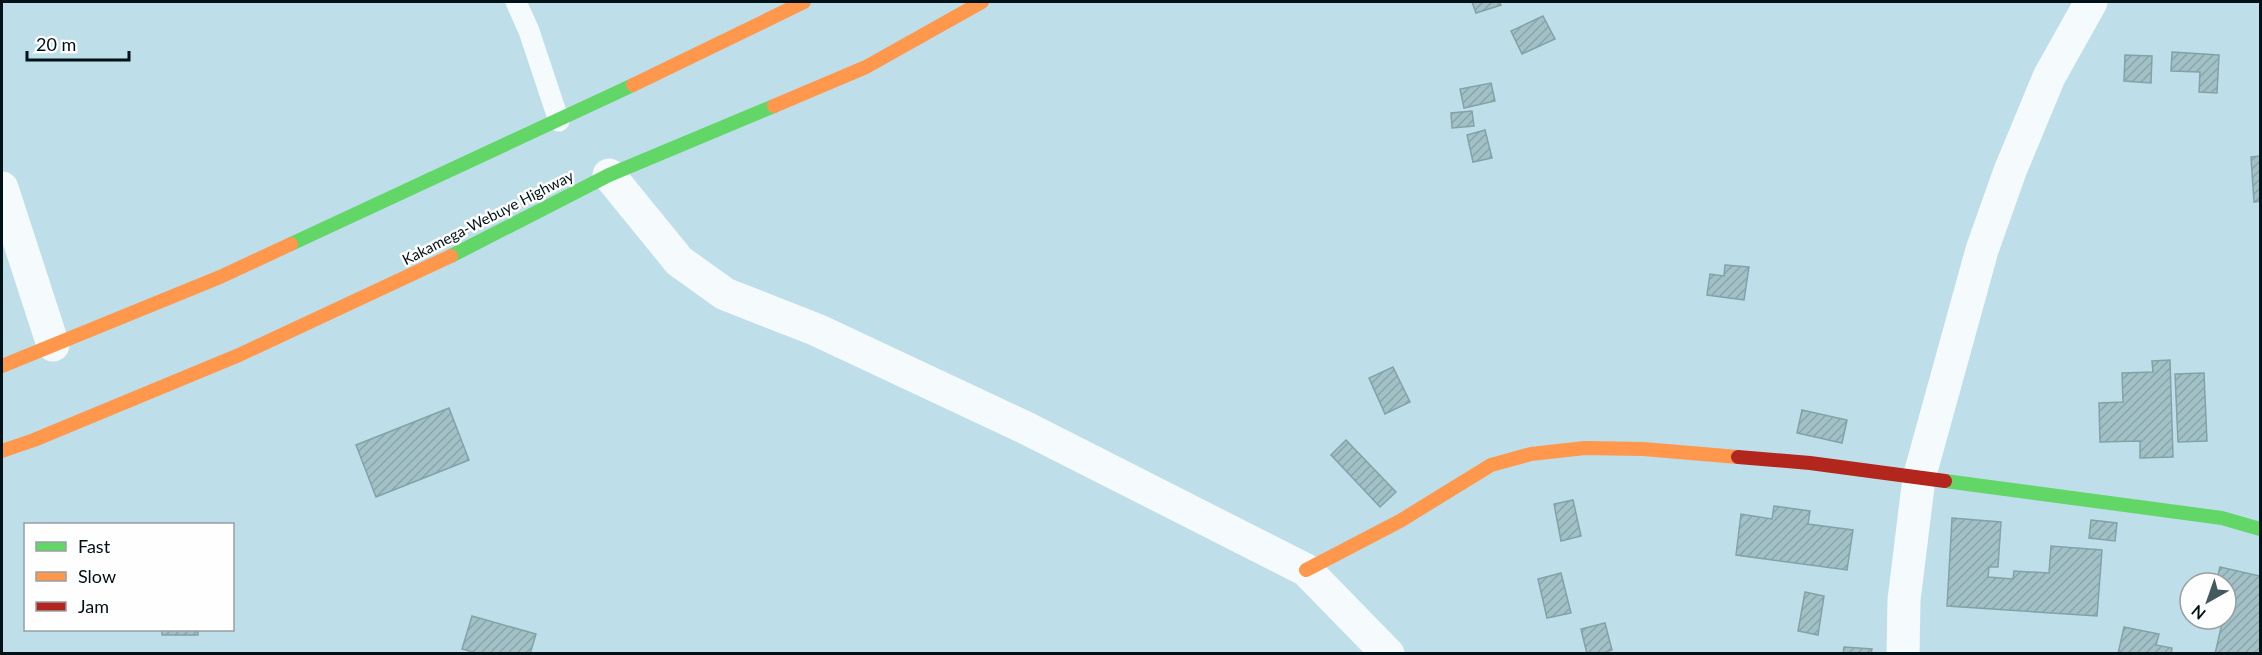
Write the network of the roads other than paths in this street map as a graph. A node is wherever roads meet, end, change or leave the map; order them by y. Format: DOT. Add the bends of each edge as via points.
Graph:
graph roads {
  1 [pos="516,2"];
  2 [pos="804,2"];
  3 [pos="982,2"];
  4 [pos="2091,2"];
  5 [pos="559,121"];
  6 [pos="609,175"];
  7 [pos="2,188"];
  8 [pos="53,345"];
  9 [pos="2,366"];
  10 [pos="2,451"];
  11 [pos="1919,478"];
  12 [pos="2260,530"];
  13 [pos="1306,570"];
  14 [pos="1388,654"];
  15 [pos="1903,654"];
  1 -- 5 [label="lane"];
  2 -- 5 [label="main road"];
  3 -- 6 [label="main road, Kakamega-Webuye Highway" via="866,68"];
  4 -- 11 [label="street" via="2049,77 2002,194 1982,250"];
  5 -- 8 [label="main road" via="220,277"];
  6 -- 10 [label="main road, Kakamega-Webuye Highway" via="435,264 239,355"];
  6 -- 13 [label="street" via="679,261 725,294 817,330 1026,428"];
  7 -- 8 [label="street"];
  8 -- 9 [label="main road"];
  11 -- 12 [label="main road" via="2222,518"];
  11 -- 13 [label="main road" via="1643,449 1585,448 1531,454 1491,465 1400,521"];
  11 -- 15 [label="street" via="1904,600"];
  13 -- 14 [label="street"];
}
